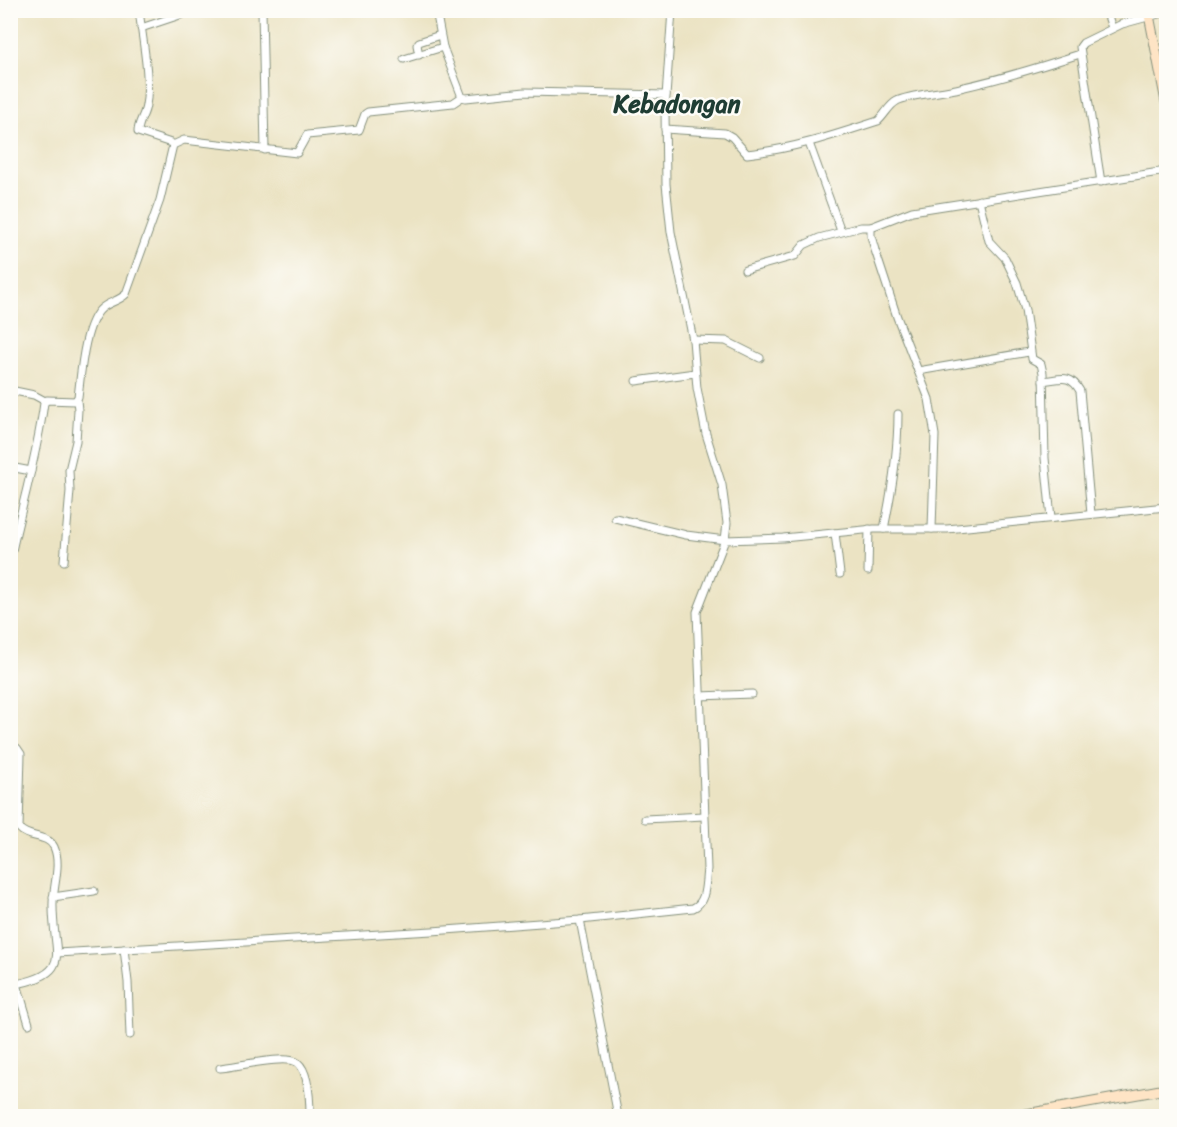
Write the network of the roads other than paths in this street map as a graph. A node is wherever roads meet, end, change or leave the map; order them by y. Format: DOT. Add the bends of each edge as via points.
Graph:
graph roads {
  1 [pos="140,10"];
  2 [pos="195,10"];
  3 [pos="262,10"];
  4 [pos="436,10"];
  5 [pos="672,10"];
  6 [pos="1106,10"];
  7 [pos="1167,12"];
  8 [pos="1149,13"];
  9 [pos="141,28"];
  10 [pos="1112,28"];
  11 [pos="440,35"];
  12 [pos="443,47"];
  13 [pos="419,54"];
  14 [pos="1080,54"];
  15 [pos="404,59"];
  16 [pos="666,95"];
  17 [pos="462,97"];
  18 [pos="1167,102"];
  19 [pos="665,129"];
  20 [pos="809,143"];
  21 [pos="173,145"];
  22 [pos="264,150"];
  23 [pos="1167,171"];
  24 [pos="1101,182"];
  25 [pos="979,200"];
  26 [pos="871,227"];
  27 [pos="841,231"];
  28 [pos="745,270"];
  29 [pos="693,340"];
  30 [pos="1029,352"];
  31 [pos="760,358"];
  32 [pos="918,370"];
  33 [pos="695,373"];
  34 [pos="636,381"];
  35 [pos="1043,381"];
  36 [pos="10,390"];
  37 [pos="77,400"];
  38 [pos="45,401"];
  39 [pos="898,414"];
  40 [pos="10,467"];
  41 [pos="31,471"];
  42 [pos="1167,507"];
  43 [pos="1091,514"];
  44 [pos="615,518"];
  45 [pos="1051,518"];
  46 [pos="869,529"];
  47 [pos="884,529"];
  48 [pos="932,529"];
  49 [pos="835,533"];
  50 [pos="725,540"];
  51 [pos="10,560"];
  52 [pos="64,561"];
  53 [pos="868,571"];
  54 [pos="840,574"];
  55 [pos="752,694"];
  56 [pos="700,696"];
  57 [pos="10,748"];
  58 [pos="704,816"];
  59 [pos="645,819"];
  60 [pos="94,891"];
  61 [pos="53,897"];
  62 [pos="580,920"];
  63 [pos="124,949"];
  64 [pos="57,953"];
  65 [pos="14,984"];
  66 [pos="29,1024"];
  67 [pos="130,1035"];
  68 [pos="220,1068"];
  69 [pos="1167,1089"];
  70 [pos="310,1116"];
  71 [pos="618,1116"];
  72 [pos="1017,1116"];
  1 -- 9 [label="street"];
  2 -- 9 [label="street"];
  3 -- 22 [label="street"];
  4 -- 11 [label="street"];
  5 -- 16 [label="street"];
  6 -- 10 [label="street"];
  7 -- 8 [label="street"];
  8 -- 10 [label="street"];
  8 -- 18 [label="street"];
  9 -- 21 [label="street" via="147,104 138,132"];
  10 -- 14 [label="street" via="1083,43"];
  11 -- 12 [label="street"];
  11 -- 13 [label="street" via="419,42"];
  12 -- 13 [label="street"];
  12 -- 17 [label="street"];
  13 -- 15 [label="street"];
  14 -- 20 [label="street" via="988,82 900,99 878,121"];
  14 -- 24 [label="street"];
  16 -- 17 [label="street" via="525,92"];
  16 -- 19 [label="street"];
  17 -- 22 [label="street" via="453,104 368,112 359,130 307,135 298,153"];
  19 -- 20 [label="street" via="725,133 747,154"];
  19 -- 29 [label="street" via="671,232"];
  20 -- 27 [label="street"];
  21 -- 22 [label="street" via="184,140"];
  21 -- 37 [label="street" via="160,200 126,294 100,310 86,339"];
  23 -- 24 [label="street"];
  24 -- 25 [label="street"];
  25 -- 26 [label="street" via="912,211"];
  25 -- 30 [label="street" via="988,242 1005,258 1017,283 1025,310"];
  26 -- 27 [label="street"];
  26 -- 32 [label="street" via="897,317"];
  27 -- 28 [label="street" via="804,245 795,256 783,261"];
  29 -- 31 [label="street" via="726,341"];
  29 -- 33 [label="street"];
  30 -- 32 [label="street"];
  30 -- 35 [label="street" via="1041,364"];
  32 -- 48 [label="street" via="929,399 935,435"];
  33 -- 34 [label="street"];
  33 -- 50 [label="street" via="706,434 722,485"];
  35 -- 43 [label="street" via="1069,379 1080,391"];
  35 -- 45 [label="street"];
  36 -- 38 [label="street"];
  37 -- 38 [label="street"];
  37 -- 52 [label="street"];
  38 -- 41 [label="street"];
  39 -- 47 [label="street" via="898,448"];
  40 -- 41 [label="street"];
  41 -- 51 [label="street"];
  42 -- 43 [label="street"];
  43 -- 45 [label="street"];
  44 -- 50 [label="street" via="686,536"];
  45 -- 48 [label="street"];
  46 -- 47 [label="street"];
  46 -- 49 [label="street"];
  46 -- 53 [label="street"];
  47 -- 48 [label="street"];
  49 -- 50 [label="street"];
  49 -- 54 [label="street"];
  50 -- 56 [label="street" via="697,612"];
  55 -- 56 [label="street"];
  56 -- 58 [label="street"];
  57 -- 61 [label="street" via="17,748 21,754 19,828 25,834 48,840 55,850"];
  58 -- 59 [label="street"];
  58 -- 62 [label="street" via="707,869 699,905"];
  60 -- 61 [label="street"];
  61 -- 64 [label="street"];
  62 -- 63 [label="street"];
  62 -- 71 [label="street"];
  63 -- 64 [label="street"];
  63 -- 67 [label="street"];
  64 -- 65 [label="street" via="49,972"];
  65 -- 66 [label="street"];
  68 -- 70 [label="street" via="282,1059 296,1061 306,1079"];
  69 -- 72 [label="street"];
}
